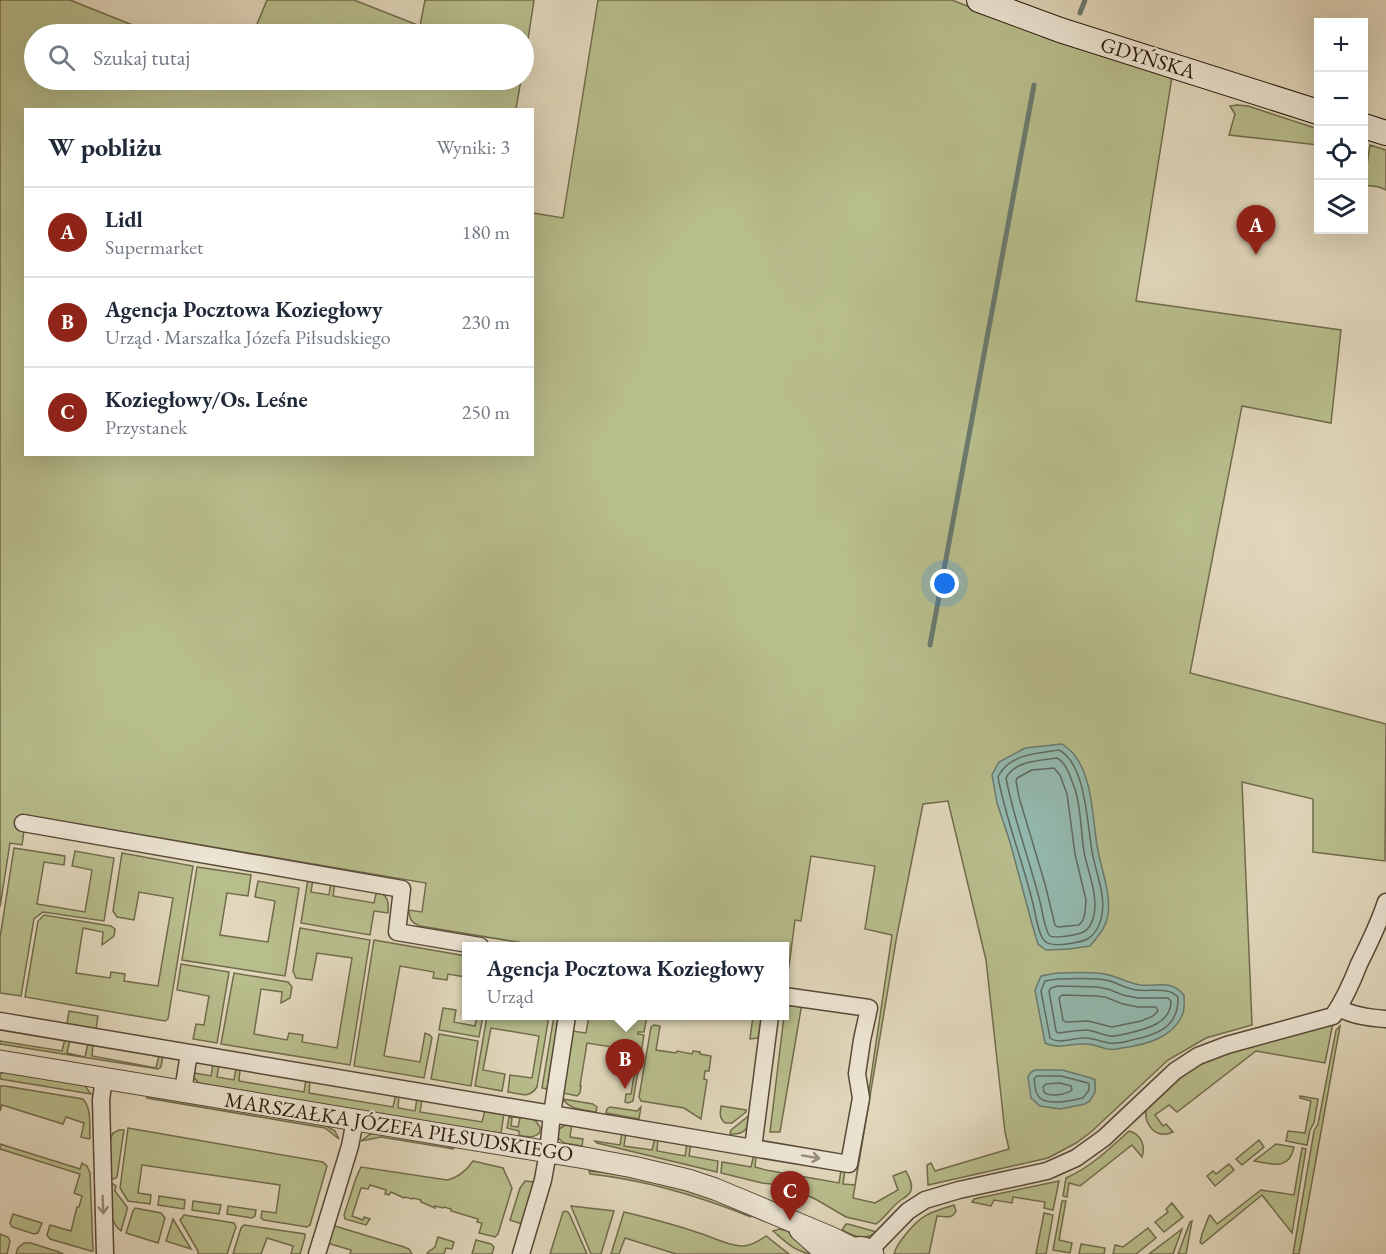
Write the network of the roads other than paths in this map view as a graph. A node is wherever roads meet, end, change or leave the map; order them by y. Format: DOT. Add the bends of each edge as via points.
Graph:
graph roads {
  1 [pos="979,0"];
  2 [pos="1314,111"];
  3 [pos="1368,127"];
  4 [pos="1386,133"];
  5 [pos="23,823"];
  6 [pos="1386,902"];
  7 [pos="462,943"];
  8 [pos="789,997"];
  9 [pos="1339,1008"];
  10 [pos="1386,1018"];
  11 [pos="566,1020"];
  12 [pos="769,1020"];
  13 [pos="0,1021"];
  14 [pos="189,1053"];
  15 [pos="0,1061"];
  16 [pos="104,1078"];
  17 [pos="183,1091"];
  18 [pos="552,1113"];
  19 [pos="355,1120"];
  20 [pos="753,1148"];
  21 [pos="548,1152"];
  22 [pos="790,1221"];
  23 [pos="860,1252"];
  24 [pos="105,1254"];
  25 [pos="317,1254"];
  26 [pos="521,1254"];
  27 [pos="827,1254"];
  1 -- 2 [label="main road, GDYŃSKA" via="1060,30"];
  3 -- 4 [label="main road"];
  5 -- 7 [label="street" via="402,889 397,932"];
  6 -- 9 [label="street"];
  20 -- 8 [label="street, one-way" via="849,1164 861,1098 857,1074 869,1008"];
  9 -- 10 [label="street" via="1359,1016"];
  9 -- 23 [label="street, MARSZAŁKA JÓZEFA PIŁSUDSKIEGO" via="1333,1016 1198,1056 1175,1071 1104,1138 1076,1158 1047,1171 925,1200"];
  11 -- 18 [label="street"];
  12 -- 20 [label="street"];
  13 -- 14 [label="street"];
  14 -- 17 [label="street"];
  14 -- 18 [label="street"];
  15 -- 16 [label="street, MARSZAŁKA JÓZEFA PIŁSUDSKIEGO"];
  16 -- 17 [label="street, MARSZAŁKA JÓZEFA PIŁSUDSKIEGO"];
  16 -- 24 [label="street, one-way" via="101,1100"];
  17 -- 19 [label="street, MARSZAŁKA JÓZEFA PIŁSUDSKIEGO"];
  18 -- 20 [label="street"];
  18 -- 21 [label="street"];
  19 -- 21 [label="street, MARSZAŁKA JÓZEFA PIŁSUDSKIEGO"];
  19 -- 25 [label="street"];
  21 -- 22 [label="street, MARSZAŁKA JÓZEFA PIŁSUDSKIEGO" via="688,1180"];
  21 -- 26 [label="street"];
  22 -- 23 [label="street, MARSZAŁKA JÓZEFA PIŁSUDSKIEGO"];
  22 -- 27 [label="street, MARSZAŁKA JÓZEFA PIŁSUDSKIEGO"];
}
